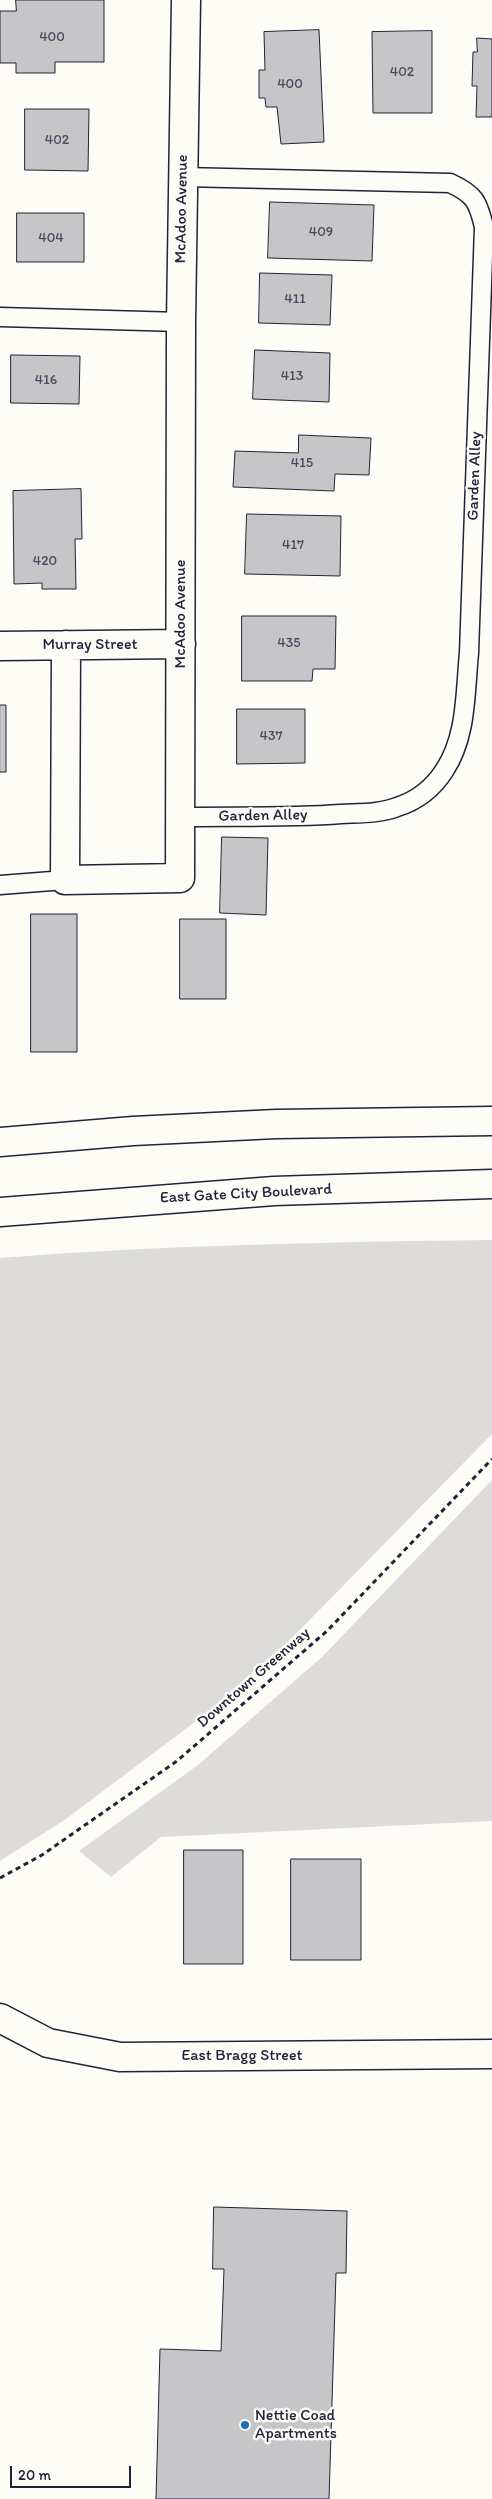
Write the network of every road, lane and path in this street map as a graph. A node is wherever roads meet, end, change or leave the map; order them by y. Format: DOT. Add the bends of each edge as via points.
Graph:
graph roads {
  1 [pos="186,0"];
  2 [pos="182,177"];
  3 [pos="0,316"];
  4 [pos="181,322"];
  5 [pos="181,644"];
  6 [pos="66,645"];
  7 [pos="0,646"];
  8 [pos="181,817"];
  9 [pos="65,880"];
  10 [pos="0,885"];
  11 [pos="492,1121"];
  12 [pos="0,1142"];
  13 [pos="492,1184"];
  14 [pos="0,1212"];
  15 [pos="492,1459"];
  16 [pos="0,1878"];
  17 [pos="0,2018"];
  18 [pos="492,2054"];
  1 -- 2 [label="street, McAdoo Avenue"];
  2 -- 4 [label="street, McAdoo Avenue"];
  2 -- 8 [label="lane, Garden Alley" via="450,184 466,190 479,204 484,227 468,653 463,721 444,772 423,794 397,807 377,812"];
  3 -- 4 [label="lane"];
  4 -- 5 [label="street, McAdoo Avenue"];
  5 -- 6 [label="street, Murray Street"];
  5 -- 8 [label="street, McAdoo Avenue"];
  6 -- 7 [label="street, Murray Street"];
  6 -- 9 [label="street"];
  8 -- 9 [label="street, McAdoo Avenue" via="180,878"];
  9 -- 10 [label="lane"];
  11 -- 12 [label="street" via="276,1124"];
  13 -- 14 [label="street, East Gate City Boulevard" via="274,1191"];
  15 -- 16 [label="path, Downtown Greenway" via="327,1631 178,1761 42,1855"];
  17 -- 18 [label="street, East Bragg Street" via="48,2043 120,2057"];
}
